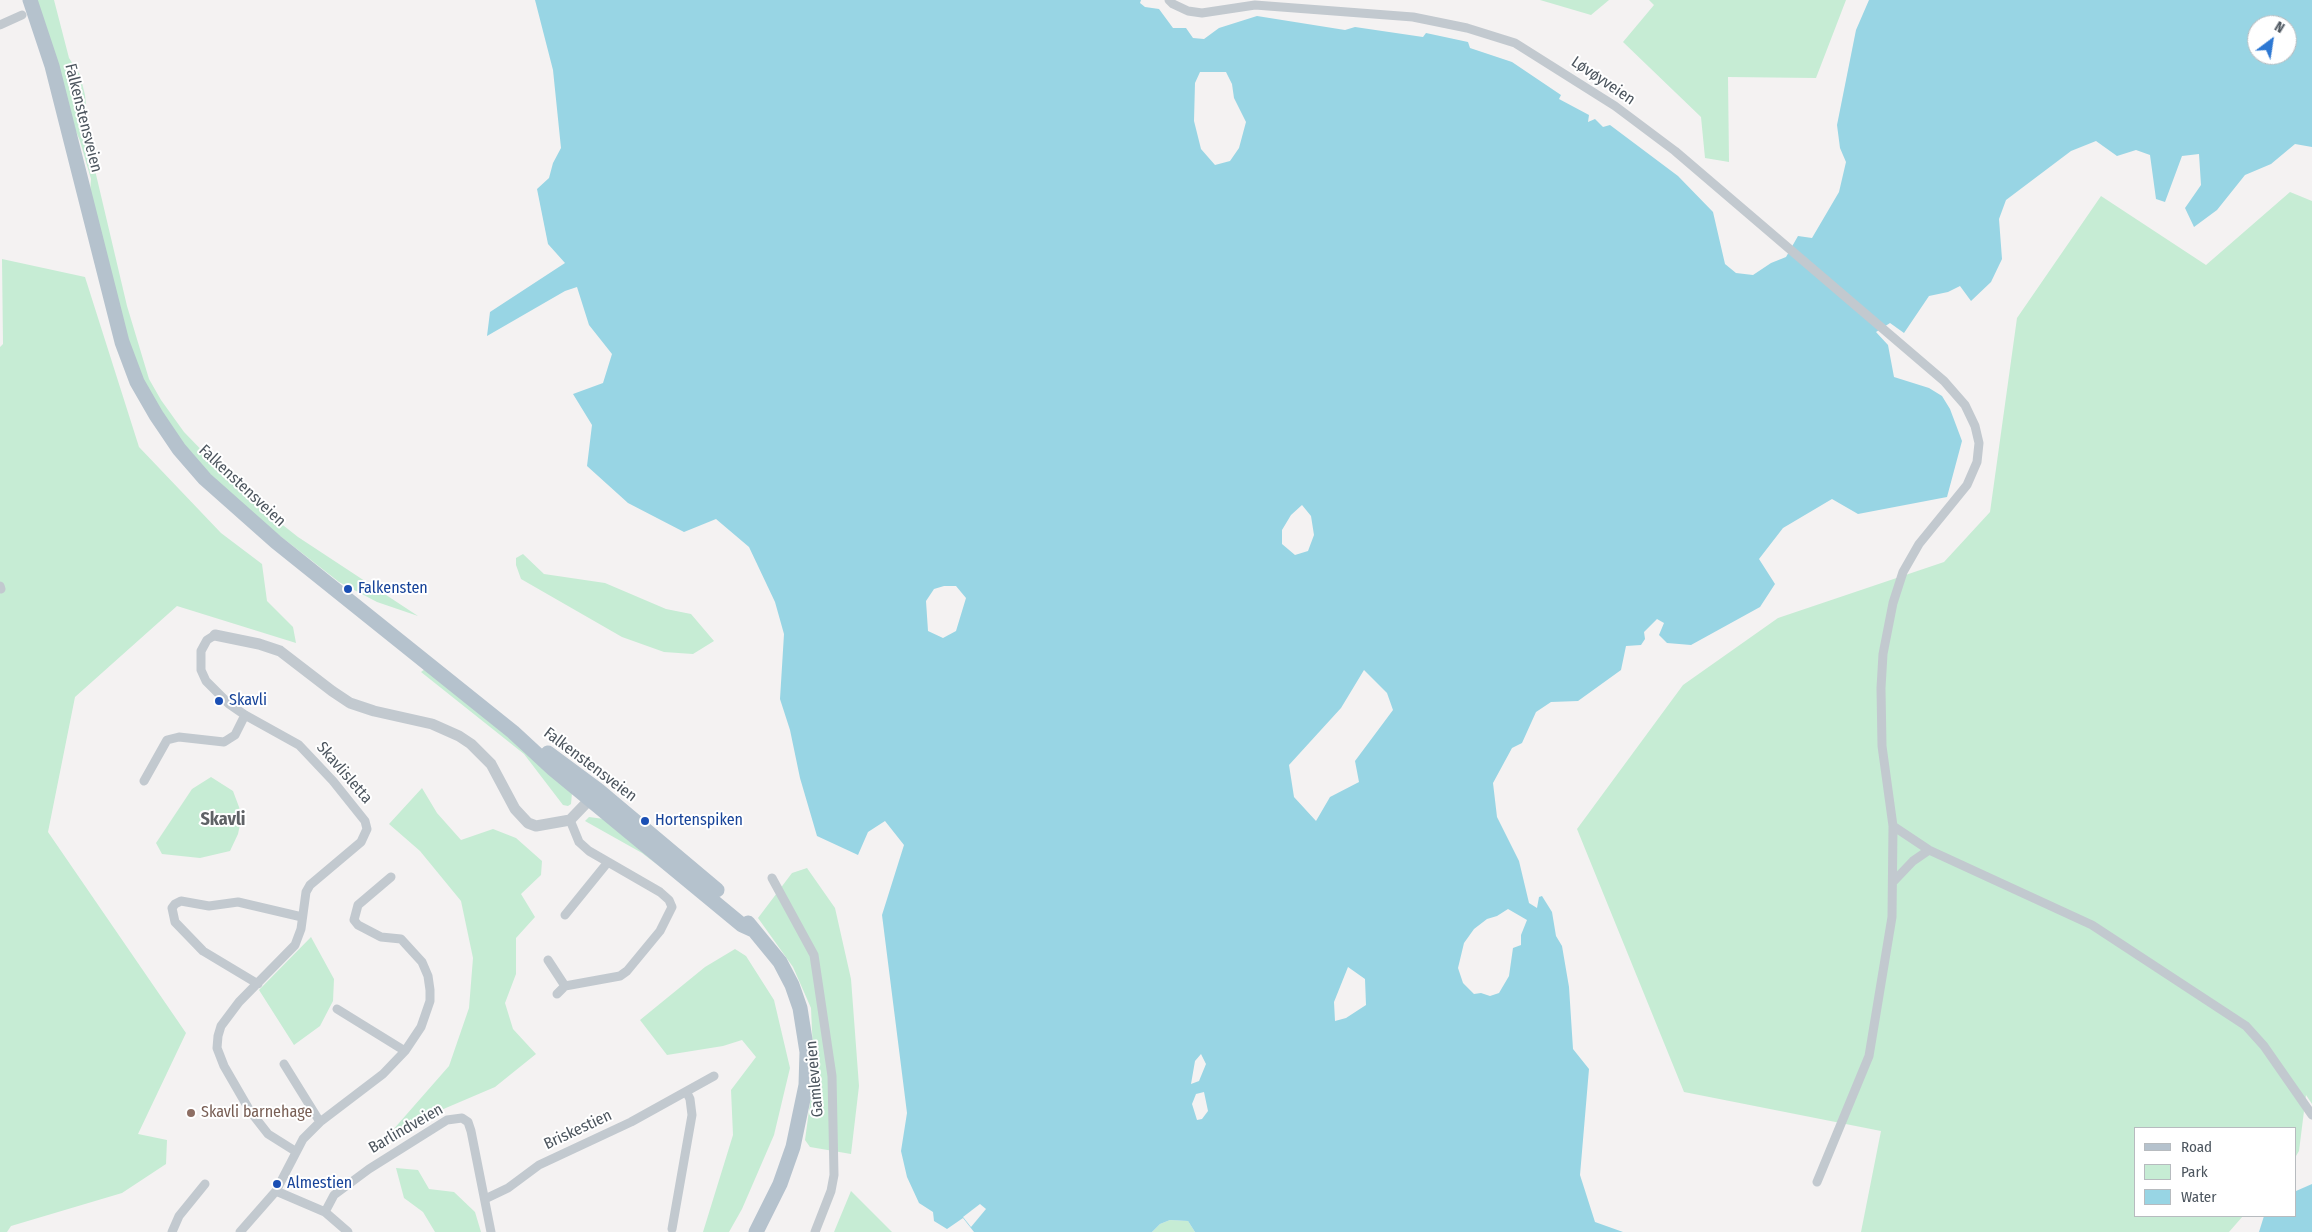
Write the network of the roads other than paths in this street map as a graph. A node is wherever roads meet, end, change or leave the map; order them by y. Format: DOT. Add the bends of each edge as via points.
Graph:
graph roads {
  1 [pos="30,0"];
  2 [pos="1169,0"];
  3 [pos="1256,3"];
  4 [pos="22,15"];
  5 [pos="0,25"];
  6 [pos="215,635"];
  7 [pos="244,715"];
  8 [pos="144,781"];
  9 [pos="594,795"];
  10 [pos="570,820"];
  11 [pos="1894,826"];
  12 [pos="1929,850"];
  13 [pos="608,862"];
  14 [pos="391,877"];
  15 [pos="772,878"];
  16 [pos="1893,882"];
  17 [pos="565,915"];
  18 [pos="302,917"];
  19 [pos="548,960"];
  20 [pos="258,984"];
  21 [pos="565,986"];
  22 [pos="557,994"];
  23 [pos="337,1009"];
  24 [pos="405,1051"];
  25 [pos="284,1064"];
  26 [pos="714,1076"];
  27 [pos="687,1093"];
  28 [pos="2312,1115"];
  29 [pos="320,1122"];
  30 [pos="295,1151"];
  31 [pos="1817,1182"];
  32 [pos="205,1184"];
  33 [pos="276,1192"];
  34 [pos="485,1199"];
  35 [pos="325,1212"];
  36 [pos="672,1229"];
  37 [pos="172,1232"];
  38 [pos="240,1232"];
  39 [pos="348,1232"];
  40 [pos="491,1232"];
  41 [pos="756,1232"];
  42 [pos="815,1232"];
  1 -- 9 [label="main road, Falkenstensveien" via="52,66 122,342 156,415 189,461 233,506 513,732 549,754"];
  2 -- 3 [label="street, Løvøyveien" via="1188,11 1202,13"];
  3 -- 11 [label="street, Løvøyveien" via="1412,17 1467,28 1515,43 1648,130 1944,381 1965,405 1976,426 1976,462 1967,485 1919,544 1903,572 1883,654 1881,725"];
  4 -- 5 [label="street"];
  6 -- 7 [label="street, Skavlisletta" via="203,645 201,670 206,681"];
  6 -- 10 [label="street" via="280,652 356,705 452,732 471,744 490,764 515,809 528,823 547,826"];
  7 -- 8 [label="street" via="235,735 224,742 179,737 167,740"];
  7 -- 18 [label="street, Skavlisletta" via="299,745 333,781 368,829 361,842 310,885"];
  9 -- 10 [label="street"];
  9 -- 41 [label="main road, Falkenstensveien" via="702,877 738,912 780,962 792,985 800,1008 807,1052 806,1085 794,1147"];
  10 -- 13 [label="street" via="580,842"];
  11 -- 12 [label="street"];
  11 -- 16 [label="street, Løvøyveien"];
  12 -- 16 [label="street"];
  12 -- 28 [label="street" via="2092,925 2246,1026 2264,1046"];
  13 -- 17 [label="street"];
  13 -- 21 [label="street" via="660,892 669,900 671,913 660,931 620,976"];
  14 -- 24 [label="street" via="358,905 354,920 381,937 402,939 422,962 428,976 430,1001 427,1013"];
  15 -- 42 [label="street, Gamleveien" via="814,955 832,1076 834,1175"];
  16 -- 31 [label="street, Løvøyveien" via="1892,917 1870,1056"];
  18 -- 20 [label="street, Skavlisletta" via="295,945"];
  18 -- 20 [label="street" via="238,902 209,906 181,901 175,904 172,914 176,922 203,951"];
  19 -- 21 [label="street"];
  20 -- 30 [label="street, Skavlisletta" via="221,1026 217,1048 224,1066 259,1124 268,1134"];
  21 -- 22 [label="street"];
  23 -- 24 [label="street"];
  24 -- 29 [label="street" via="383,1074"];
  25 -- 29 [label="street"];
  26 -- 27 [label="street, Briskestien"];
  27 -- 34 [label="street, Briskestien" via="545,1162 508,1188"];
  27 -- 36 [label="street" via="692,1115"];
  29 -- 30 [label="street"];
  30 -- 33 [label="street"];
  32 -- 37 [label="street" via="179,1216"];
  33 -- 35 [label="street"];
  33 -- 38 [label="street"];
  34 -- 35 [label="street, Barlindveien" via="472,1131 468,1122 456,1117 369,1169 334,1195"];
  34 -- 40 [label="street, Barlindveien"];
  35 -- 39 [label="street"];
}
